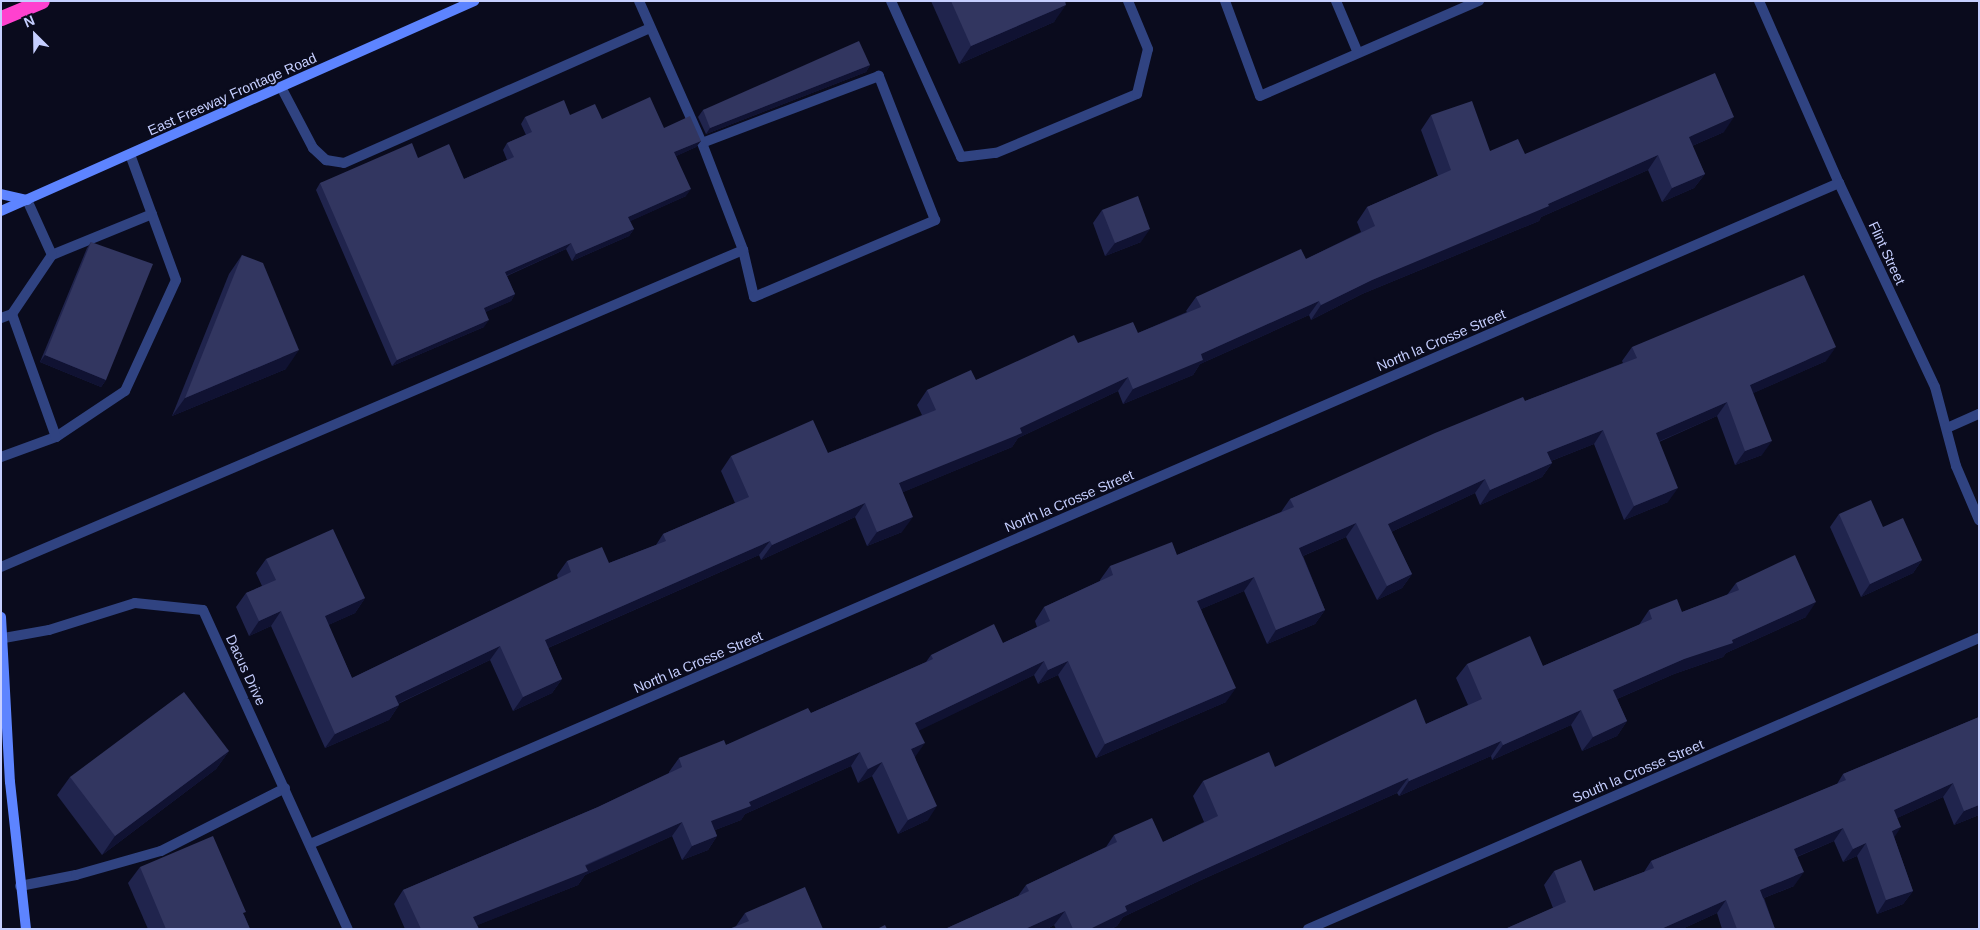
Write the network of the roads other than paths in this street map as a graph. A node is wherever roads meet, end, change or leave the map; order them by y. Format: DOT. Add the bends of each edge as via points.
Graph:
graph roads {
  1 [pos="42,1"];
  2 [pos="474,1"];
  3 [pos="639,1"];
  4 [pos="891,1"];
  5 [pos="1128,1"];
  6 [pos="1224,1"];
  7 [pos="1336,1"];
  8 [pos="1479,1"];
  9 [pos="1759,1"];
  10 [pos="1,18"];
  11 [pos="650,28"];
  12 [pos="1358,53"];
  13 [pos="281,87"];
  14 [pos="702,143"];
  15 [pos="130,154"];
  16 [pos="1839,184"];
  17 [pos="1,194"];
  18 [pos="27,200"];
  19 [pos="1,211"];
  20 [pos="152,214"];
  21 [pos="743,250"];
  22 [pos="52,255"];
  23 [pos="12,314"];
  24 [pos="1,318"];
  25 [pos="1979,414"];
  26 [pos="1947,428"];
  27 [pos="56,437"];
  28 [pos="1,457"];
  29 [pos="1979,520"];
  30 [pos="1,567"];
  31 [pos="1,618"];
  32 [pos="4,638"];
  33 [pos="1979,638"];
  34 [pos="285,788"];
  35 [pos="310,844"];
  36 [pos="20,886"];
  37 [pos="26,929"];
  38 [pos="348,929"];
  39 [pos="1308,929"];
  1 -- 10 [label="highway"];
  2 -- 13 [label="main road, East Freeway Frontage Road"];
  3 -- 11 [label="street"];
  4 -- 5 [label="street" via="961,157 996,153 1137,94 1148,49"];
  6 -- 12 [label="street" via="1260,96"];
  7 -- 12 [label="street"];
  8 -- 12 [label="street"];
  9 -- 16 [label="street, Flint Street"];
  11 -- 13 [label="street" via="344,163 326,160 313,148"];
  11 -- 14 [label="street"];
  13 -- 15 [label="main road, East Freeway Frontage Road"];
  14 -- 21 [label="street"];
  14 -- 21 [label="street" via="879,76 935,220 754,297"];
  15 -- 18 [label="main road, East Freeway Frontage Road"];
  15 -- 20 [label="street"];
  16 -- 26 [label="street, Flint Street" via="1935,387"];
  16 -- 35 [label="street, North la Crosse Street"];
  17 -- 18 [label="main road"];
  18 -- 19 [label="main road, East Freeway Frontage Road"];
  18 -- 22 [label="street"];
  20 -- 22 [label="street"];
  20 -- 27 [label="street" via="176,280 125,391"];
  21 -- 30 [label="street"];
  22 -- 23 [label="street"];
  23 -- 24 [label="street"];
  23 -- 27 [label="street"];
  25 -- 26 [label="street"];
  26 -- 29 [label="street, Flint Street" via="1956,466"];
  27 -- 28 [label="street"];
  31 -- 32 [label="main road"];
  32 -- 34 [label="street, Dacus Drive" via="49,630 135,603 203,610"];
  32 -- 36 [label="main road" via="10,782"];
  33 -- 39 [label="street, South la Crosse Street"];
  34 -- 35 [label="street, Dacus Drive"];
  34 -- 36 [label="street" via="161,851 76,875"];
  35 -- 38 [label="street, Dacus Drive"];
  36 -- 37 [label="main road"];
}
